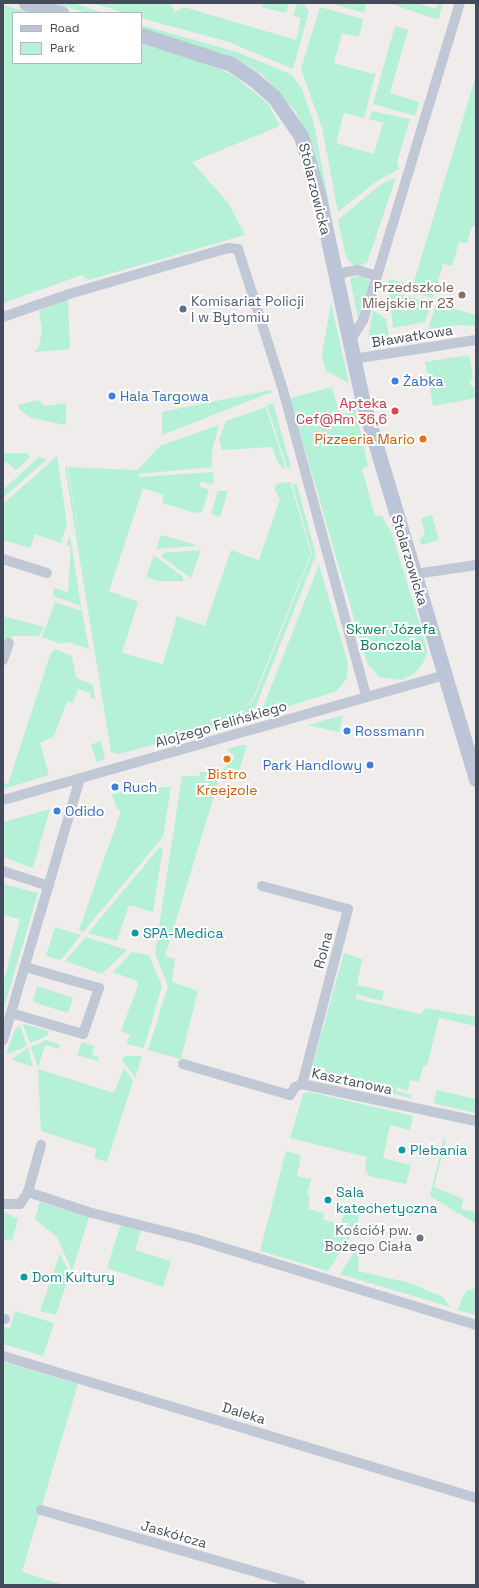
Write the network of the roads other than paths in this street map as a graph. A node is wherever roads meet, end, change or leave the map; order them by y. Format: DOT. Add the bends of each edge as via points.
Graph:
graph roads {
  1 [pos="26,3"];
  2 [pos="460,3"];
  3 [pos="58,12"];
  4 [pos="142,35"];
  5 [pos="377,276"];
  6 [pos="336,277"];
  7 [pos="3,317"];
  8 [pos="476,340"];
  9 [pos="350,341"];
  10 [pos="353,359"];
  11 [pos="3,560"];
  12 [pos="476,564"];
  13 [pos="46,573"];
  14 [pos="415,574"];
  15 [pos="9,643"];
  16 [pos="3,660"];
  17 [pos="446,675"];
  18 [pos="366,696"];
  19 [pos="80,778"];
  20 [pos="476,779"];
  21 [pos="3,800"];
  22 [pos="3,871"];
  23 [pos="49,886"];
  24 [pos="262,886"];
  25 [pos="24,967"];
  26 [pos="11,1013"];
  27 [pos="3,1040"];
  28 [pos="183,1064"];
  29 [pos="302,1084"];
  30 [pos="476,1121"];
  31 [pos="41,1145"];
  32 [pos="28,1192"];
  33 [pos="3,1204"];
  34 [pos="476,1325"];
  35 [pos="3,1356"];
  36 [pos="476,1498"];
  37 [pos="41,1510"];
  38 [pos="300,1585"];
  1 -- 3 [label="street"];
  2 -- 5 [label="street"];
  4 -- 6 [label="street, Stolarzowicka" via="231,64 274,97 294,125 308,156"];
  5 -- 6 [label="street" via="358,270"];
  5 -- 9 [label="street" via="363,320"];
  6 -- 9 [label="street, Stolarzowicka"];
  7 -- 18 [label="street" via="69,294 186,260 229,248 238,249 283,390"];
  8 -- 10 [label="street, Bławatkowa"];
  9 -- 10 [label="street, Stolarzowicka"];
  10 -- 14 [label="street, Stolarzowicka" via="382,467"];
  11 -- 13 [label="street"];
  12 -- 14 [label="street"];
  14 -- 17 [label="street, Stolarzowicka"];
  15 -- 16 [label="street"];
  17 -- 18 [label="street, Alojzego Felińskiego"];
  17 -- 20 [label="street, Stolarzowicka"];
  18 -- 19 [label="street, Alojzego Felińskiego"];
  19 -- 21 [label="street, Alojzego Felińskiego"];
  19 -- 23 [label="street"];
  22 -- 23 [label="street"];
  23 -- 25 [label="street"];
  24 -- 29 [label="street, Rolna" via="348,909"];
  25 -- 26 [label="street"];
  25 -- 26 [label="street" via="99,988 83,1034"];
  26 -- 27 [label="street"];
  28 -- 29 [label="street, Kasztanowa" via="290,1096 295,1087"];
  29 -- 30 [label="street, Kasztanowa"];
  31 -- 32 [label="street"];
  32 -- 33 [label="street" via="20,1204"];
  32 -- 34 [label="street" via="92,1213 195,1238"];
  35 -- 36 [label="street, Daleka"];
  37 -- 38 [label="street, Jaskółcza"];
}
